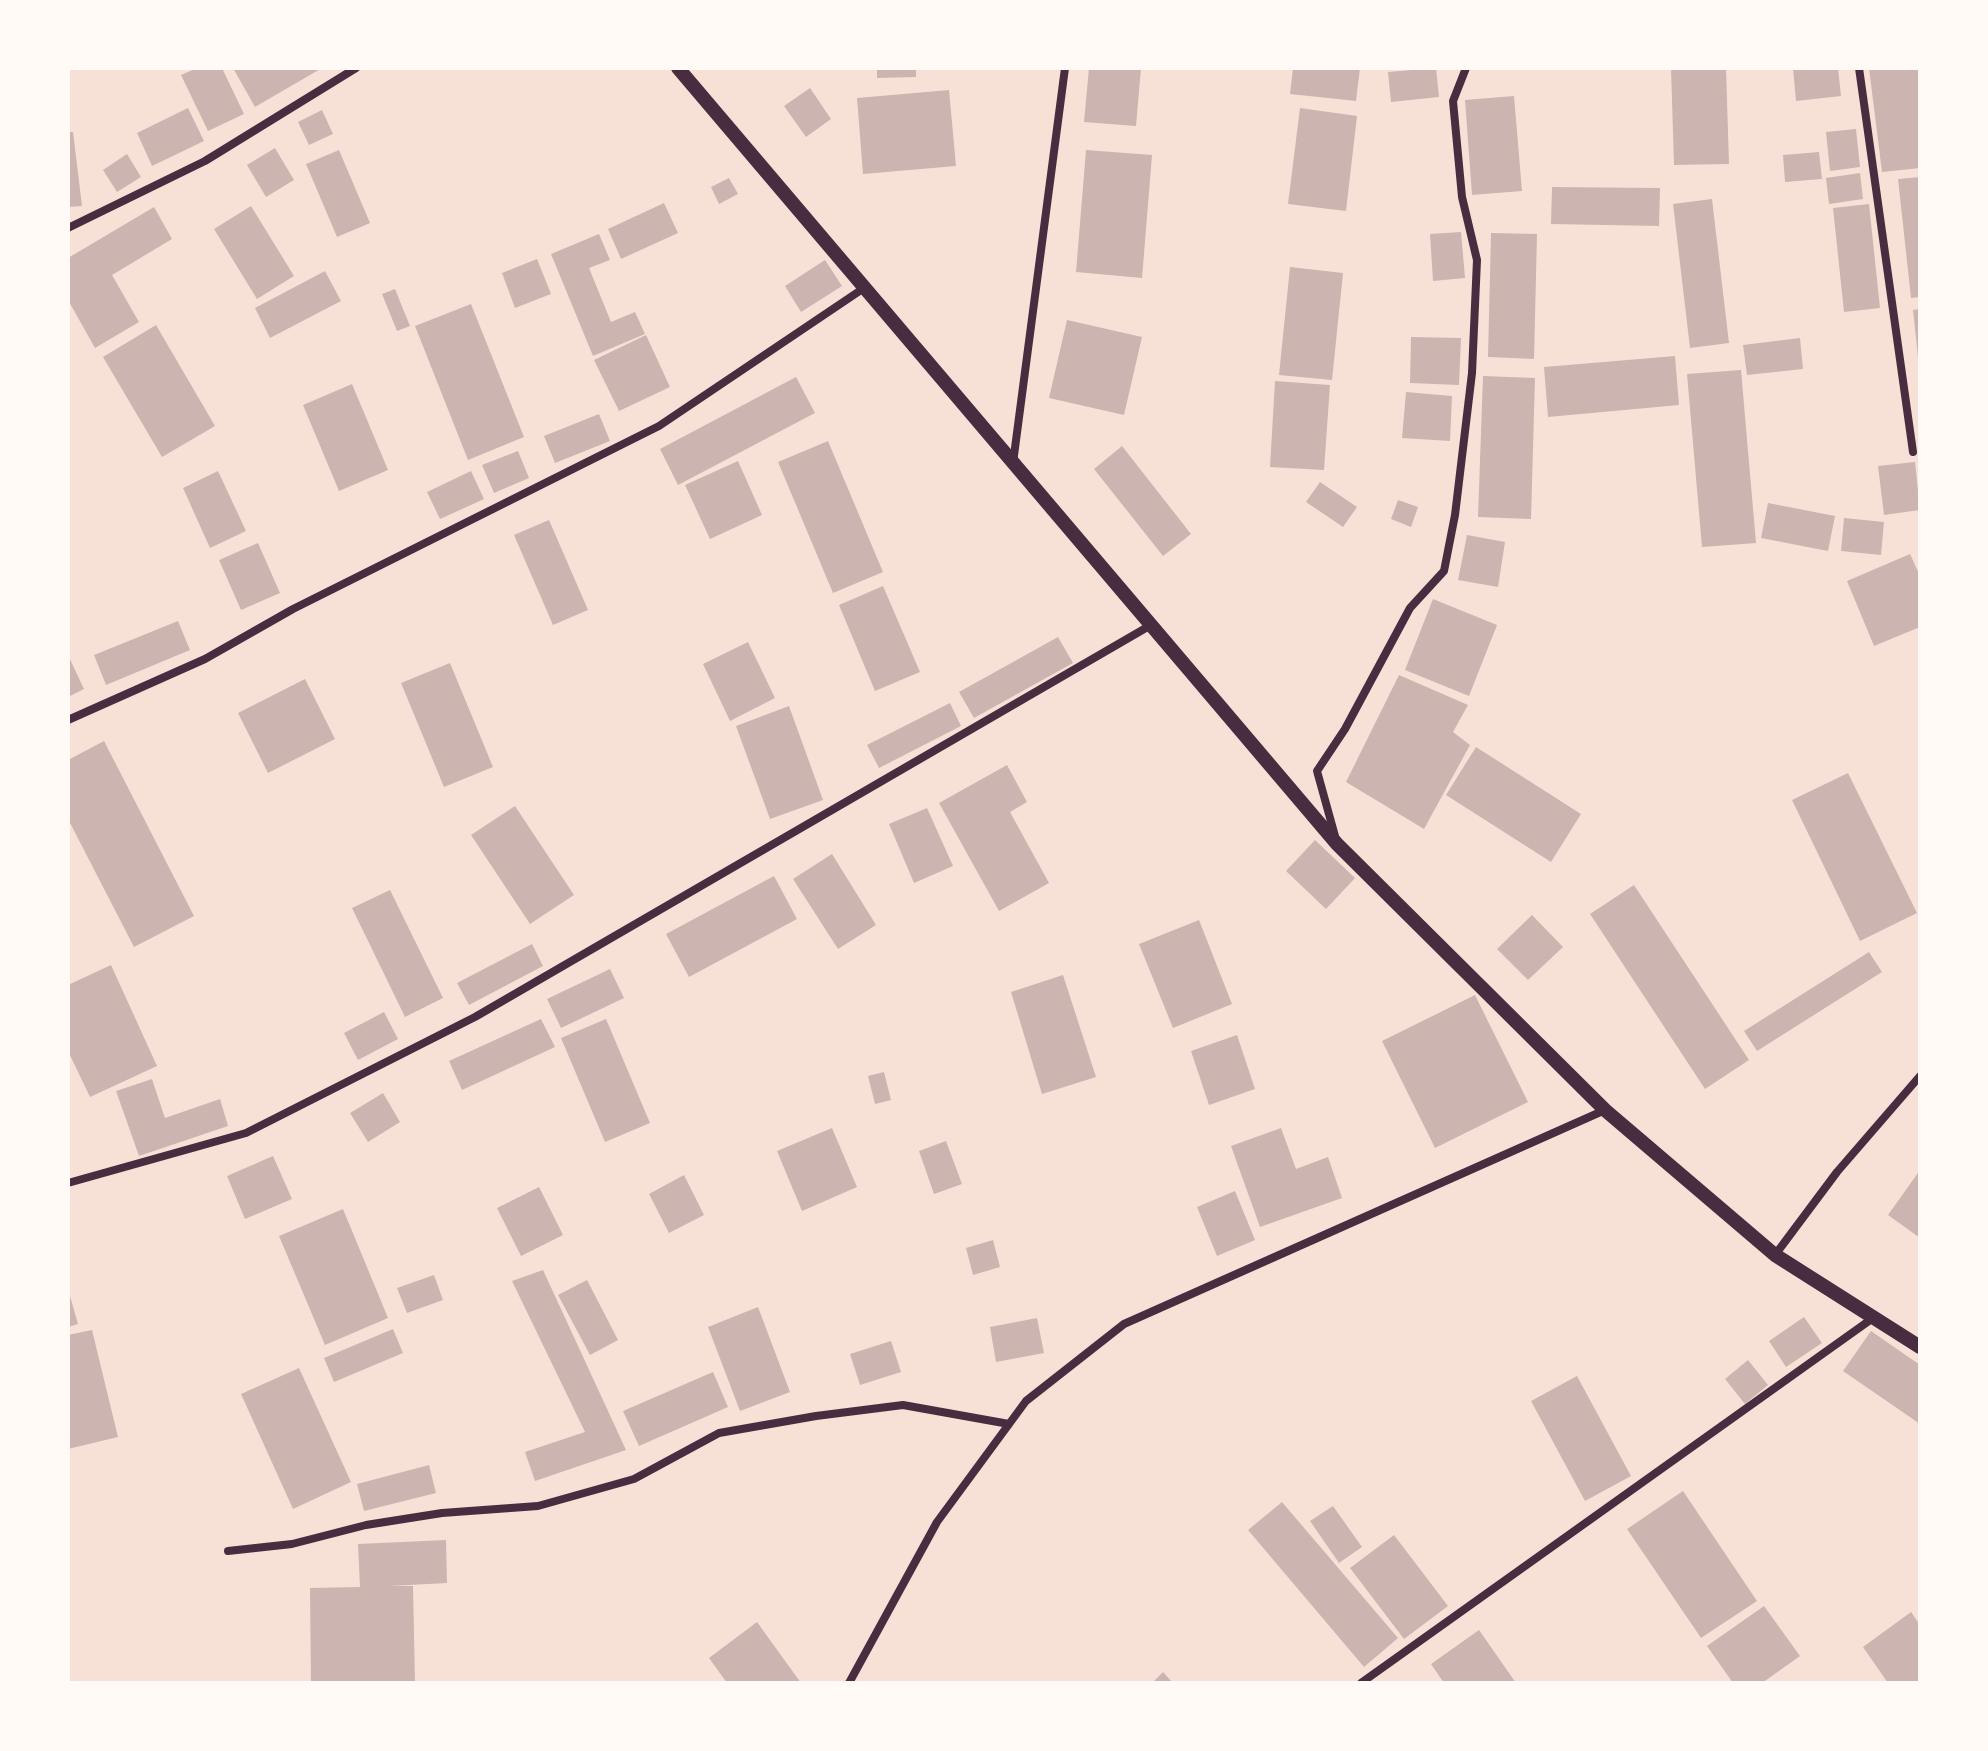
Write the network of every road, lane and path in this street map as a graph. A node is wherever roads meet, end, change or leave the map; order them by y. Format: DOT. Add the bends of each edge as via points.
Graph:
graph roads {
  1 [pos="356,68"];
  2 [pos="678,68"];
  3 [pos="1065,68"];
  4 [pos="1466,68"];
  5 [pos="1859,68"];
  6 [pos="68,228"];
  7 [pos="864,288"];
  8 [pos="1913,452"];
  9 [pos="1013,463"];
  10 [pos="1151,625"];
  11 [pos="68,720"];
  12 [pos="1337,844"];
  13 [pos="1920,1076"];
  14 [pos="1605,1110"];
  15 [pos="68,1183"];
  16 [pos="1775,1255"];
  17 [pos="1873,1318"];
  18 [pos="1920,1347"];
  19 [pos="1009,1424"];
  20 [pos="228,1551"];
  21 [pos="849,1683"];
  22 [pos="1361,1683"];
  1 -- 6 [label="street" via="205,161"];
  2 -- 7 [label="street"];
  3 -- 9 [label="street"];
  4 -- 12 [label="street" via="1453,101 1462,197 1477,260 1472,373 1455,515 1444,571 1410,608 1317,771"];
  5 -- 8 [label="street"];
  7 -- 9 [label="street"];
  7 -- 11 [label="street" via="659,426 293,609 205,659"];
  9 -- 10 [label="street"];
  10 -- 12 [label="street"];
  10 -- 15 [label="street" via="475,1017 246,1133"];
  12 -- 14 [label="street"];
  13 -- 16 [label="street" via="1837,1172"];
  14 -- 16 [label="street"];
  14 -- 19 [label="street" via="1124,1324 1026,1401"];
  16 -- 17 [label="street"];
  17 -- 18 [label="street"];
  17 -- 22 [label="street"];
  19 -- 20 [label="street" via="903,1405 816,1416 719,1433 634,1479 538,1506 442,1513 292,1544"];
  19 -- 21 [label="street" via="937,1522"];
}
